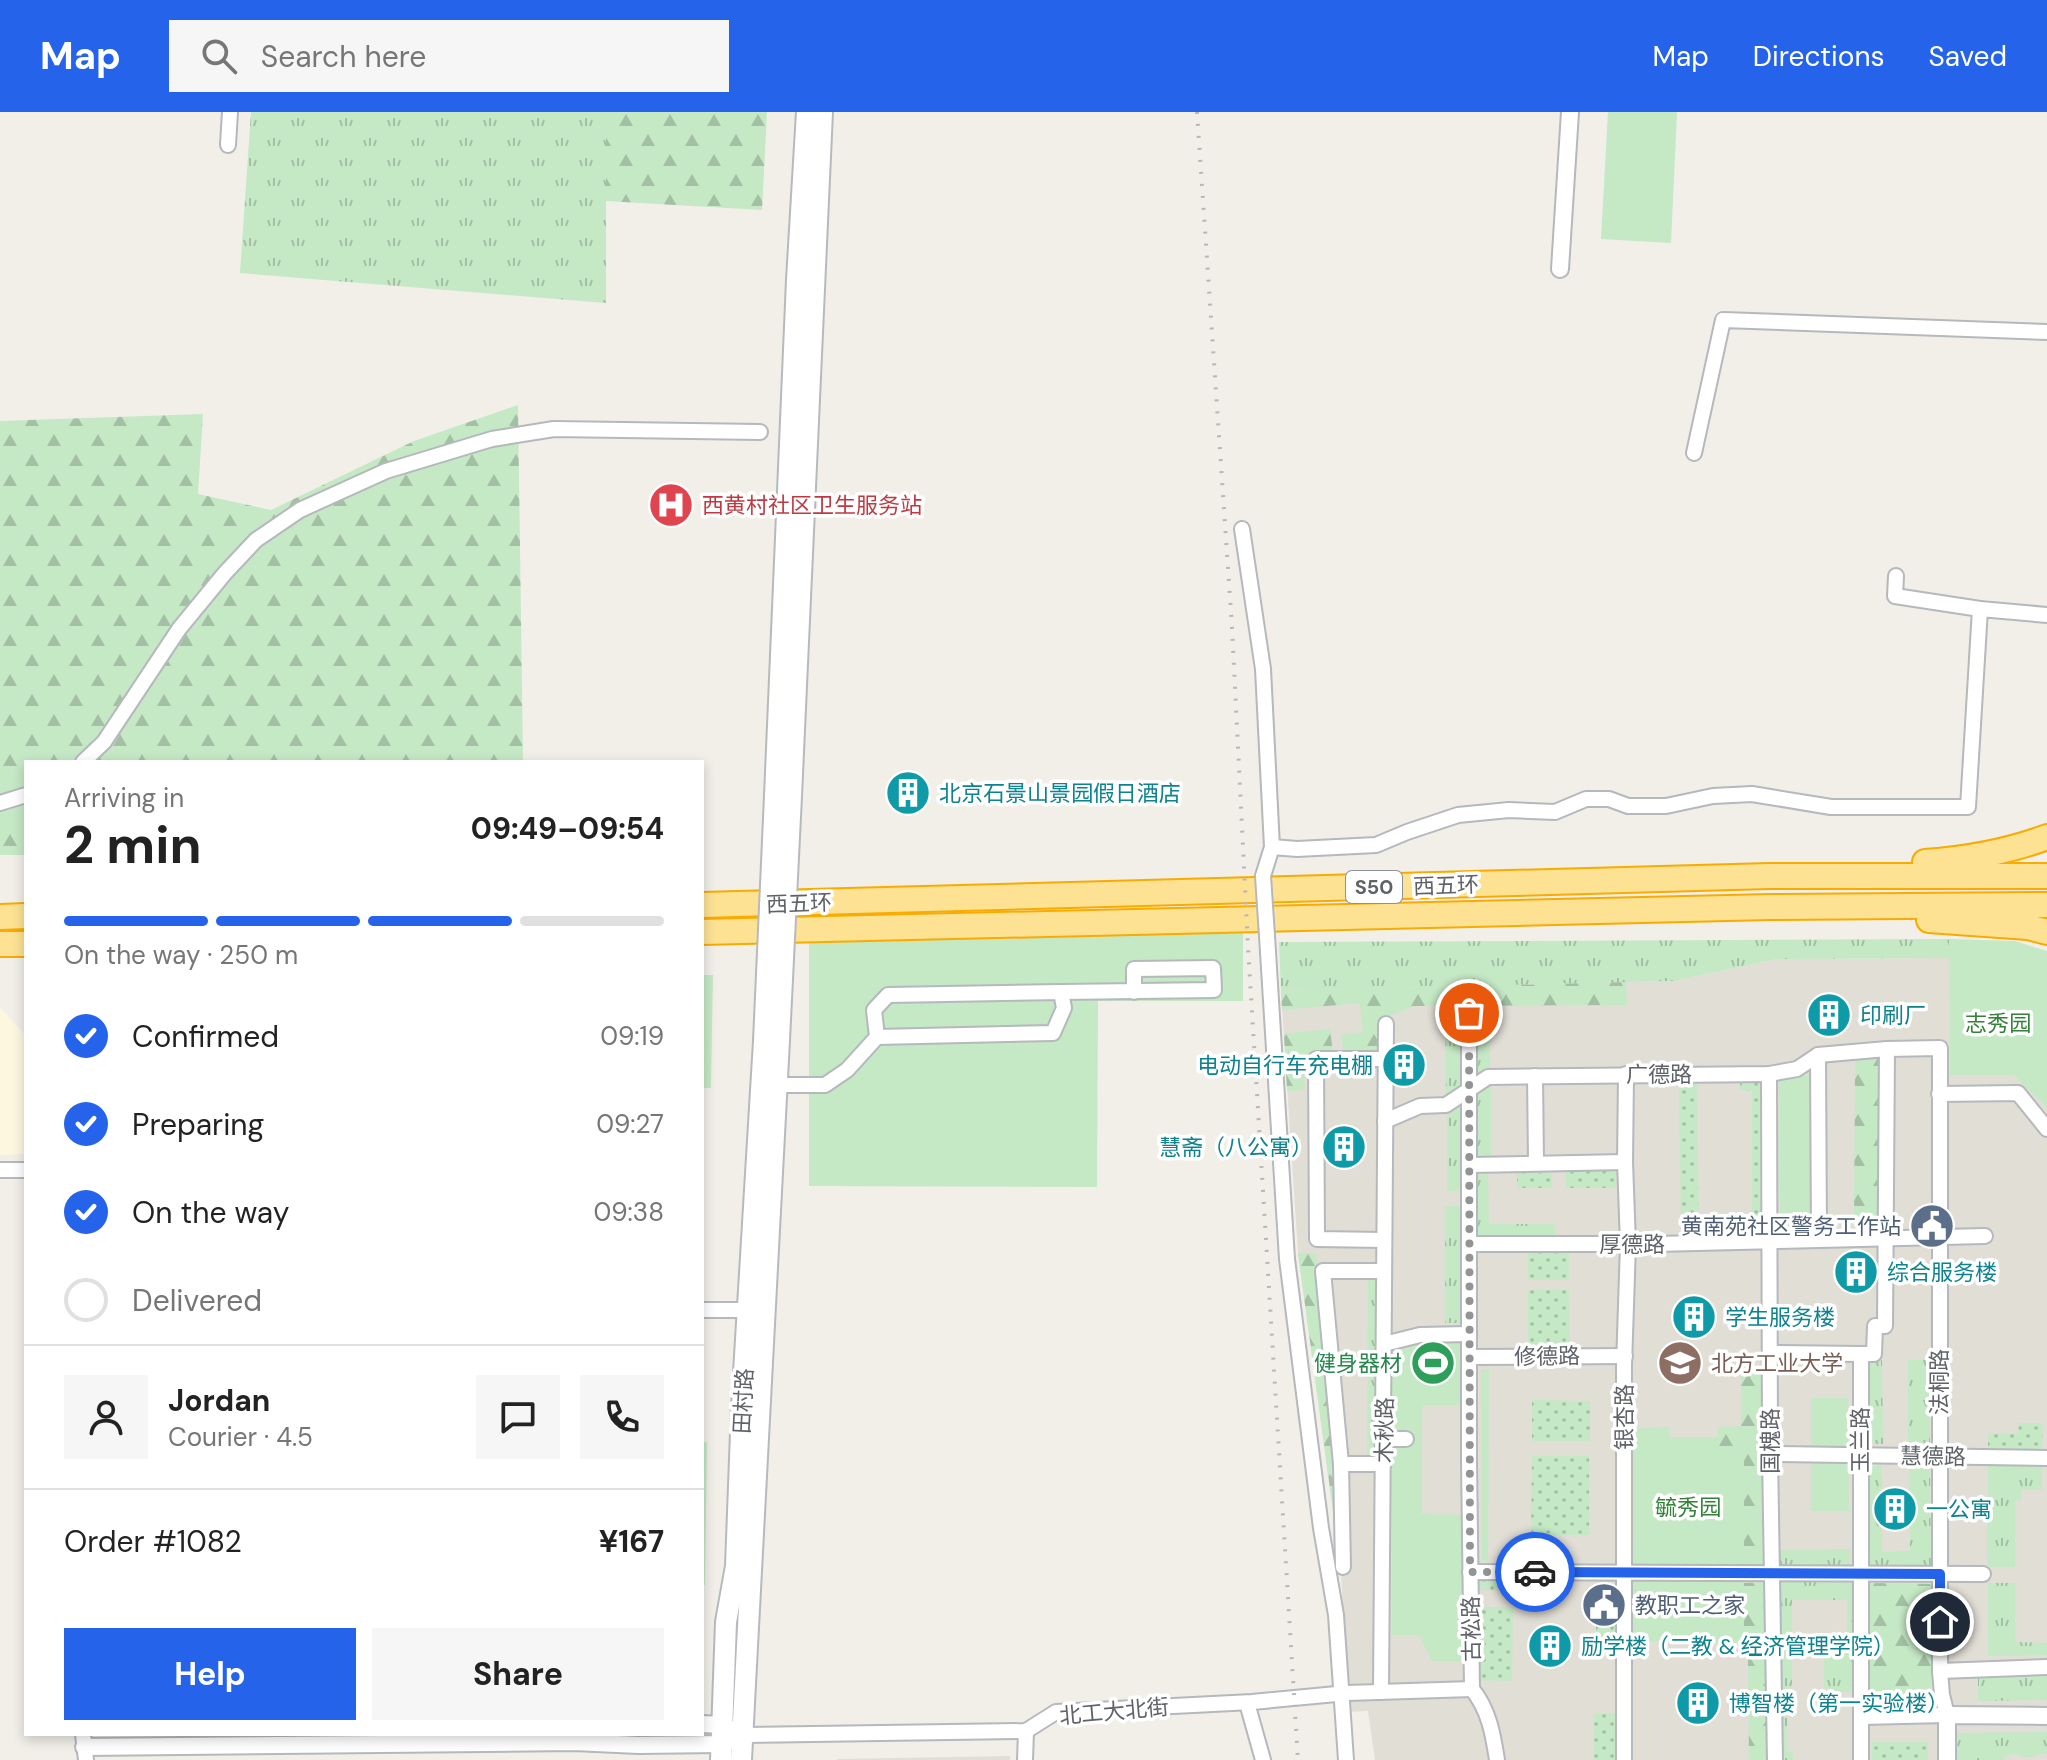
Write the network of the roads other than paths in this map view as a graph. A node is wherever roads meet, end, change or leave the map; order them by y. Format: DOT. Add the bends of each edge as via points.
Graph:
graph roads {
  1 [pos="230,112"];
  2 [pos="807,112"];
  3 [pos="822,112"];
  4 [pos="1570,112"];
  5 [pos="228,145"];
  6 [pos="1560,269"];
  7 [pos="2047,332"];
  8 [pos="760,432"];
  9 [pos="1694,453"];
  10 [pos="1242,529"];
  11 [pos="1896,576"];
  12 [pos="1980,609"];
  13 [pos="2047,615"];
  14 [pos="85,760"];
  15 [pos="24,796"];
  16 [pos="783,796"];
  17 [pos="0,803"];
  18 [pos="2047,837"];
  19 [pos="1272,847"];
  20 [pos="1770,876"];
  21 [pos="2047,876"];
  22 [pos="704,905"];
  23 [pos="2047,905"];
  24 [pos="1771,907"];
  25 [pos="24,916"];
  26 [pos="0,917"];
  27 [pos="704,932"];
  28 [pos="2047,932"];
  29 [pos="0,944"];
  30 [pos="24,944"];
  31 [pos="1061,992"];
  32 [pos="1134,992"];
  33 [pos="1469,1013"];
  34 [pos="1386,1024"];
  35 [pos="877,1037"];
  36 [pos="772,1041"];
  37 [pos="1940,1048"];
  38 [pos="1887,1049"];
  39 [pos="1818,1055"];
  40 [pos="1386,1059"];
  41 [pos="1626,1074"];
  42 [pos="1769,1074"];
  43 [pos="1535,1076"];
  44 [pos="777,1085"];
  45 [pos="1470,1089"];
  46 [pos="1939,1094"];
  47 [pos="1385,1121"];
  48 [pos="2047,1129"];
  49 [pos="1625,1162"];
  50 [pos="1536,1163"];
  51 [pos="1470,1165"];
  52 [pos="0,1170"];
  53 [pos="24,1170"];
  54 [pos="1985,1236"];
  55 [pos="1939,1237"];
  56 [pos="1886,1238"];
  57 [pos="1819,1239"];
  58 [pos="1384,1240"];
  59 [pos="1770,1241"];
  60 [pos="1470,1244"];
  61 [pos="1628,1244"];
  62 [pos="1383,1271"];
  63 [pos="704,1310"];
  64 [pos="749,1310"];
  65 [pos="1469,1334"];
  66 [pos="1384,1344"];
  67 [pos="1770,1353"];
  68 [pos="1861,1354"];
  69 [pos="1625,1356"];
  70 [pos="1469,1357"];
  71 [pos="1384,1439"];
  72 [pos="1406,1439"];
  73 [pos="1770,1454"];
  74 [pos="1860,1455"];
  75 [pos="1939,1456"];
  76 [pos="2047,1458"];
  77 [pos="1341,1464"];
  78 [pos="1383,1464"];
  79 [pos="1343,1567"];
  80 [pos="1470,1572"];
  81 [pos="1624,1572"];
  82 [pos="1772,1574"];
  83 [pos="1940,1574"];
  84 [pos="1983,1574"];
  85 [pos="1860,1575"];
  86 [pos="2047,1667"];
  87 [pos="1940,1671"];
  88 [pos="1472,1689"];
  89 [pos="1381,1692"];
  90 [pos="1344,1694"];
  91 [pos="1247,1703"];
  92 [pos="1947,1715"];
  93 [pos="2047,1716"];
  94 [pos="1861,1717"];
  95 [pos="1026,1731"];
  96 [pos="742,1735"];
  97 [pos="84,1747"];
  98 [pos="721,1747"];
  99 [pos="1025,1760"];
  100 [pos="1263,1760"];
  101 [pos="1346,1760"];
  102 [pos="1497,1760"];
  103 [pos="1624,1760"];
  104 [pos="1775,1760"];
  105 [pos="1861,1760"];
  106 [pos="1947,1760"];
  1 -- 5 [label="street"];
  2 -- 16 [label="main road" via="797,280"];
  3 -- 16 [label="main road"];
  4 -- 6 [label="street"];
  7 -- 9 [label="street" via="1723,320"];
  8 -- 14 [label="street" via="554,429 508,436 386,471 300,510 256,540 225,573 179,629 104,742"];
  10 -- 19 [label="street" via="1263,669"];
  11 -- 12 [label="street" via="1895,596"];
  12 -- 13 [label="street"];
  12 -- 19 [label="street" via="1968,807 1831,807 1752,794 1666,806 1586,799 1555,812 1458,815 1376,845"];
  15 -- 17 [label="street"];
  16 -- 36 [label="main road, bridge"];
  18 -- 20 [label="highway" via="1964,859"];
  19 -- 90 [label="street, bridge" via="1263,876 1287,1259"];
  20 -- 21 [label="highway, 西五环 / S50"];
  20 -- 22 [label="highway, 西五环 / S50"];
  23 -- 24 [label="highway, 西五环 / S50"];
  24 -- 27 [label="highway, 西五环 / S50"];
  24 -- 28 [label="highway"];
  25 -- 26 [label="highway"];
  29 -- 30 [label="highway"];
  31 -- 32 [label="street"];
  31 -- 35 [label="street" via="1064,1008 1053,1033"];
  31 -- 35 [label="street" via="888,995 874,1010"];
  32 -- 32 [label="street" via="1214,990 1213,968 1134,969"];
  33 -- 45 [label="street, 古松路"];
  34 -- 40 [label="street, 木秋路"];
  35 -- 44 [label="street" via="825,1085"];
  36 -- 44 [label="main road, 田村路"];
  36 -- 64 [label="main road, 田村路"];
  37 -- 38 [label="street, 广德路"];
  37 -- 46 [label="street, 法桐路"];
  38 -- 39 [label="street, 广德路"];
  38 -- 56 [label="street, 玉兰路"];
  39 -- 42 [label="street, 广德路" via="1797,1069"];
  39 -- 57 [label="street"];
  40 -- 47 [label="street, 木秋路"];
  40 -- 58 [label="street" via="1316,1059 1317,1239"];
  41 -- 42 [label="street, 广德路"];
  41 -- 43 [label="street, 广德路"];
  41 -- 49 [label="street, 银杏路"];
  42 -- 59 [label="street, 国槐路"];
  43 -- 45 [label="street, 广德路" via="1488,1077"];
  43 -- 50 [label="street"];
  44 -- 96 [label="main road, 田村路"];
  45 -- 47 [label="street, 广德路" via="1446,1105 1420,1106"];
  45 -- 51 [label="street, 古松路"];
  46 -- 48 [label="street" via="2018,1093"];
  46 -- 55 [label="street, 法桐路"];
  47 -- 58 [label="street, 木秋路"];
  49 -- 50 [label="street"];
  49 -- 61 [label="street, 银杏路"];
  50 -- 51 [label="street"];
  51 -- 60 [label="street, 古松路"];
  52 -- 53 [label="street"];
  54 -- 55 [label="street, 厚德路"];
  55 -- 56 [label="street, 厚德路"];
  55 -- 75 [label="street, 法桐路"];
  56 -- 57 [label="street, 厚德路"];
  56 -- 68 [label="street, 玉兰路" via="1885,1326 1875,1326 1874,1354"];
  57 -- 59 [label="street, 厚德路"];
  58 -- 62 [label="street, 木秋路"];
  59 -- 61 [label="street, 厚德路"];
  59 -- 67 [label="street, 国槐路"];
  60 -- 61 [label="street, 厚德路"];
  60 -- 65 [label="street, 古松路"];
  61 -- 69 [label="street, 银杏路"];
  62 -- 66 [label="street, 木秋路"];
  62 -- 77 [label="street" via="1323,1271"];
  63 -- 64 [label="street"];
  64 -- 98 [label="main road, 田村路"];
  65 -- 66 [label="street" via="1420,1335"];
  65 -- 70 [label="street, 古松路"];
  66 -- 71 [label="street, 木秋路"];
  67 -- 68 [label="street"];
  67 -- 73 [label="street, 国槐路"];
  68 -- 74 [label="street, 玉兰路"];
  69 -- 70 [label="street, 修德路"];
  69 -- 81 [label="street, 银杏路"];
  70 -- 80 [label="street, 古松路"];
  71 -- 72 [label="street"];
  71 -- 78 [label="street, 木秋路"];
  73 -- 74 [label="street, 慧德路"];
  73 -- 82 [label="street, 国槐路"];
  74 -- 75 [label="street, 慧德路"];
  74 -- 85 [label="street, 玉兰路"];
  75 -- 76 [label="street, 慧德路"];
  75 -- 83 [label="street, 法桐路"];
  77 -- 78 [label="street"];
  77 -- 79 [label="street"];
  78 -- 89 [label="street, 木秋路"];
  80 -- 81 [label="street"];
  80 -- 88 [label="street, 古松路"];
  81 -- 82 [label="street"];
  81 -- 103 [label="street, 银杏路"];
  82 -- 85 [label="street"];
  82 -- 104 [label="street, 国槐路"];
  83 -- 84 [label="street"];
  83 -- 85 [label="street"];
  83 -- 87 [label="street, 法桐路"];
  85 -- 94 [label="street, 玉兰路"];
  86 -- 87 [label="street"];
  87 -- 92 [label="street, 法桐路"];
  88 -- 89 [label="street, 北工大北街"];
  88 -- 102 [label="street, 古松路" via="1490,1721"];
  89 -- 90 [label="street, 北工大北街"];
  90 -- 91 [label="street, 北工大北街"];
  90 -- 101 [label="street"];
  91 -- 95 [label="street, 北工大北街" via="1056,1712"];
  91 -- 100 [label="street"];
  92 -- 93 [label="street"];
  92 -- 94 [label="street"];
  92 -- 106 [label="street"];
  94 -- 105 [label="street, 玉兰路"];
  95 -- 96 [label="street, 北工大北街"];
  95 -- 99 [label="street"];
  96 -- 98 [label="main road, 田村路"];
  97 -- 98 [label="street" via="574,1742"];
}
